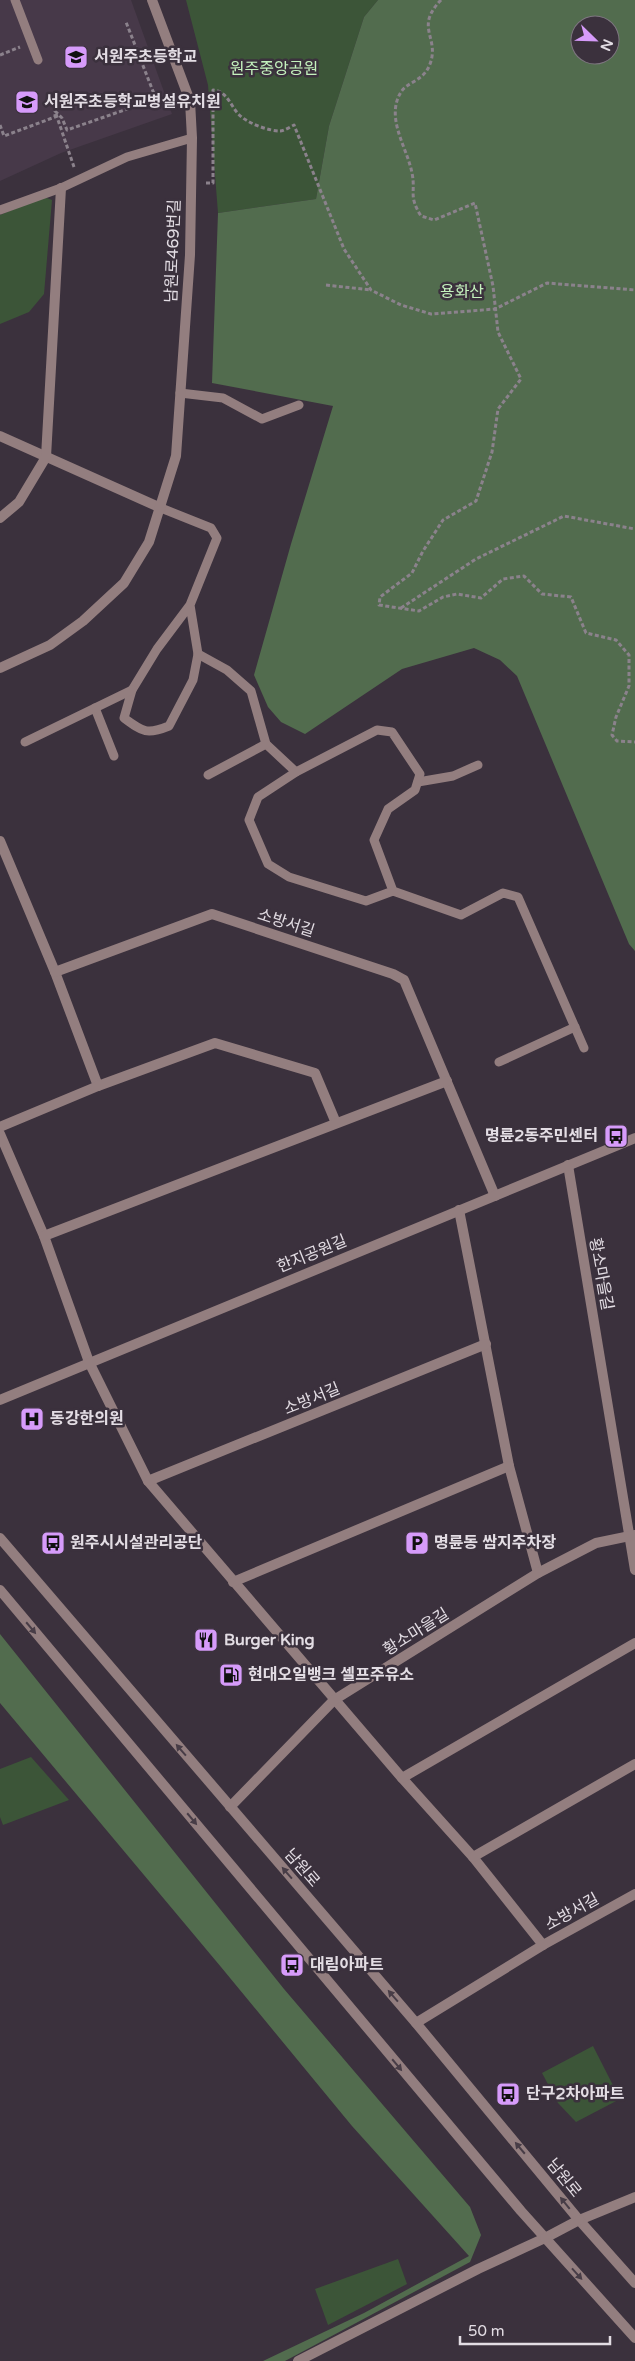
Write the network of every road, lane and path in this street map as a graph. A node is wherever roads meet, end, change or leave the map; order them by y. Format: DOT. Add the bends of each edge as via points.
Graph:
graph roads {
  1 [pos="15,0"];
  2 [pos="152,0"];
  3 [pos="441,0"];
  4 [pos="126,22"];
  5 [pos="32,43"];
  6 [pos="0,55"];
  7 [pos="38,60"];
  8 [pos="55,111"];
  9 [pos="0,126"];
  10 [pos="192,138"];
  11 [pos="77,179"];
  12 [pos="201,183"];
  13 [pos="61,188"];
  14 [pos="0,210"];
  15 [pos="326,285"];
  16 [pos="371,290"];
  17 [pos="635,290"];
  18 [pos="495,309"];
  19 [pos="180,393"];
  20 [pos="300,405"];
  21 [pos="0,436"];
  22 [pos="46,456"];
  23 [pos="161,508"];
  24 [pos="0,518"];
  25 [pos="635,529"];
  26 [pos="190,605"];
  27 [pos="401,608"];
  28 [pos="198,654"];
  29 [pos="0,668"];
  30 [pos="132,690"];
  31 [pos="95,708"];
  32 [pos="25,742"];
  33 [pos="635,742"];
  34 [pos="266,744"];
  35 [pos="114,756"];
  36 [pos="478,765"];
  37 [pos="296,772"];
  38 [pos="208,775"];
  39 [pos="418,782"];
  40 [pos="0,841"];
  41 [pos="394,891"];
  42 [pos="55,972"];
  43 [pos="575,1028"];
  44 [pos="584,1048"];
  45 [pos="499,1062"];
  46 [pos="447,1080"];
  47 [pos="98,1086"];
  48 [pos="336,1123"];
  49 [pos="0,1127"];
  50 [pos="0,1134"];
  51 [pos="635,1138"];
  52 [pos="568,1165"];
  53 [pos="495,1196"];
  54 [pos="459,1210"];
  55 [pos="44,1236"];
  56 [pos="486,1344"];
  57 [pos="89,1362"];
  58 [pos="0,1400"];
  59 [pos="509,1466"];
  60 [pos="148,1481"];
  61 [pos="633,1535"];
  62 [pos="0,1538"];
  63 [pos="635,1570"];
  64 [pos="538,1573"];
  65 [pos="233,1582"];
  66 [pos="0,1590"];
  67 [pos="635,1643"];
  68 [pos="334,1700"];
  69 [pos="635,1764"];
  70 [pos="402,1778"];
  71 [pos="230,1807"];
  72 [pos="473,1857"];
  73 [pos="635,1894"];
  74 [pos="542,1945"];
  75 [pos="416,2023"];
  76 [pos="635,2197"];
  77 [pos="579,2220"];
  78 [pos="545,2238"];
  79 [pos="635,2282"];
  80 [pos="635,2338"];
  81 [pos="298,2361"];
  1 -- 5 [label="lane"];
  2 -- 10 [label="street, 남원로469번길" via="190,101"];
  3 -- 18 [label="path" via="433,8 426,24 433,52 430,65 419,80 401,91 394,110 412,173 413,202 421,216 434,220 475,203"];
  4 -- 8 [label="path" via="156,99 67,130"];
  5 -- 6 [label="path"];
  5 -- 7 [label="lane"];
  8 -- 9 [label="path" via="55,117 4,136"];
  8 -- 11 [label="path"];
  10 -- 11 [label="lane" via="127,157"];
  10 -- 19 [label="street, 남원로469번길" via="190,255"];
  11 -- 13 [label="lane"];
  12 -- 16 [label="path" via="213,183 213,90 220,90 242,118 280,131 294,125 344,250"];
  13 -- 14 [label="lane"];
  13 -- 22 [label="street"];
  15 -- 16 [label="path"];
  16 -- 18 [label="path" via="401,305 431,314"];
  17 -- 18 [label="path" via="547,283"];
  18 -- 27 [label="path" via="498,332 521,379 498,409 492,452 476,501 443,520 412,573 380,597 379,605"];
  19 -- 20 [label="lane" via="223,398 262,419"];
  19 -- 23 [label="street, 남원로469번길" via="176,456"];
  21 -- 22 [label="street"];
  22 -- 23 [label="street"];
  22 -- 24 [label="street" via="19,502"];
  23 -- 26 [label="lane" via="211,528 217,538"];
  23 -- 29 [label="street, 남원로469번길" via="149,542 124,583 83,621 50,645"];
  25 -- 27 [label="path" via="564,516 476,559"];
  26 -- 28 [label="lane"];
  26 -- 30 [label="lane" via="157,648"];
  27 -- 33 [label="path" via="419,611 442,597 456,594 481,598 503,579 524,576 542,594 571,597 586,633 616,640 629,656 629,686 612,735 617,742"];
  28 -- 30 [label="lane" via="193,680 169,726 152,733 137,728 124,718"];
  28 -- 34 [label="lane" via="227,670 251,691"];
  30 -- 31 [label="lane"];
  31 -- 32 [label="lane"];
  31 -- 35 [label="lane"];
  34 -- 37 [label="lane"];
  34 -- 38 [label="lane"];
  36 -- 39 [label="lane" via="453,776"];
  37 -- 39 [label="lane" via="376,730 392,732 420,774"];
  37 -- 41 [label="lane" via="258,797 249,820 268,864 289,877 366,901"];
  39 -- 41 [label="lane" via="415,790 388,809 374,840"];
  40 -- 42 [label="street"];
  41 -- 43 [label="lane" via="461,915 503,893 518,897"];
  42 -- 46 [label="street, 소방서길" via="212,914 404,980"];
  42 -- 47 [label="street"];
  43 -- 44 [label="lane"];
  43 -- 45 [label="lane"];
  46 -- 48 [label="street"];
  46 -- 53 [label="street, 소방서길"];
  47 -- 48 [label="street" via="215,1043 315,1073"];
  47 -- 49 [label="street"];
  48 -- 55 [label="street"];
  50 -- 55 [label="street, 소방서길"];
  51 -- 52 [label="street, 한지공원길"];
  52 -- 53 [label="street, 한지공원길"];
  52 -- 61 [label="street, 황소마을길"];
  53 -- 54 [label="street, 한지공원길"];
  54 -- 56 [label="street"];
  54 -- 57 [label="street, 한지공원길"];
  55 -- 57 [label="street, 소방서길"];
  56 -- 59 [label="street"];
  56 -- 60 [label="street, 소방서길"];
  57 -- 58 [label="street, 한지공원길"];
  57 -- 60 [label="street, 소방서길"];
  59 -- 64 [label="street"];
  59 -- 65 [label="street"];
  60 -- 65 [label="street, 소방서길"];
  61 -- 63 [label="street, 황소마을길"];
  61 -- 64 [label="street, 황소마을길" via="596,1543"];
  71 -- 62 [label="street, 남원로, one-way"];
  64 -- 68 [label="street, 황소마을길"];
  65 -- 68 [label="street, 소방서길"];
  66 -- 78 [label="street, one-way"];
  67 -- 70 [label="street"];
  68 -- 70 [label="street, 소방서길"];
  68 -- 71 [label="street, 황소마을길"];
  69 -- 72 [label="street"];
  70 -- 72 [label="street, 소방서길"];
  75 -- 71 [label="street, 남원로, one-way"];
  72 -- 74 [label="street, 소방서길"];
  73 -- 74 [label="street, 소방서길"];
  74 -- 75 [label="street"];
  77 -- 75 [label="street, 남원로, one-way"];
  76 -- 77 [label="street"];
  77 -- 78 [label="street, 남원로"];
  77 -- 79 [label="street, 남원로"];
  78 -- 80 [label="street, one-way"];
  78 -- 81 [label="street, 남원로"];
}
